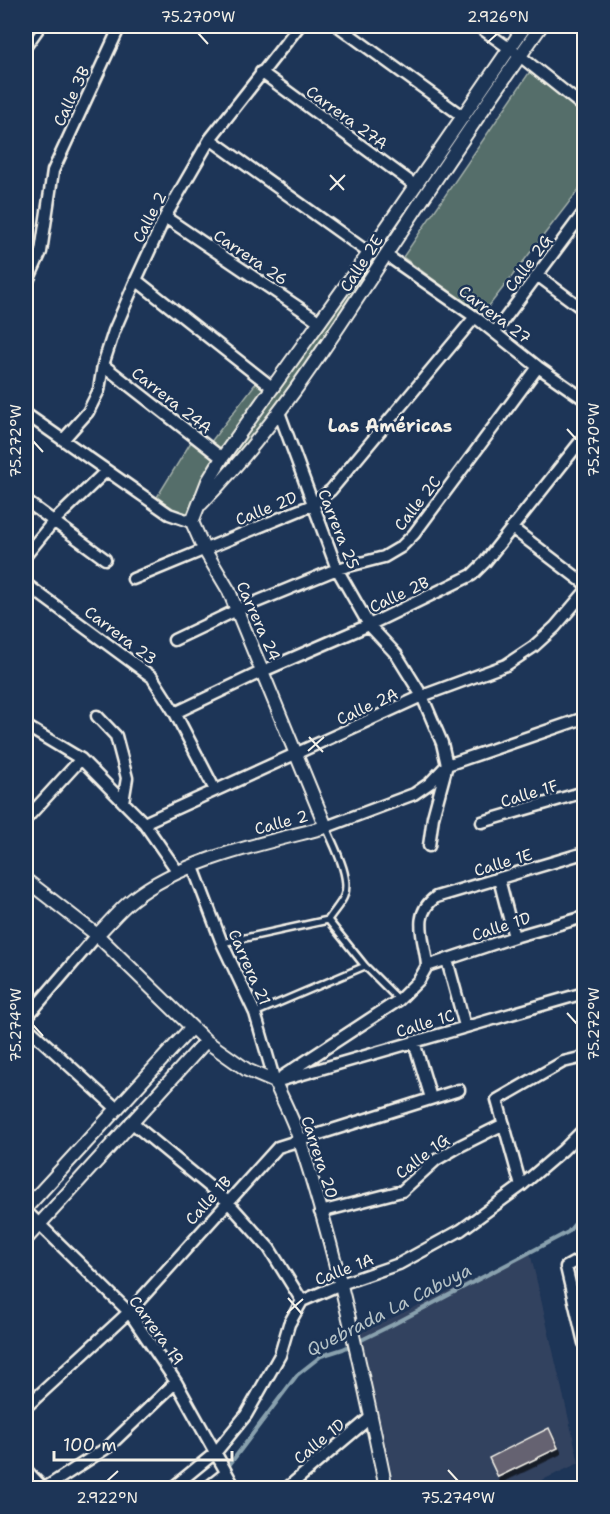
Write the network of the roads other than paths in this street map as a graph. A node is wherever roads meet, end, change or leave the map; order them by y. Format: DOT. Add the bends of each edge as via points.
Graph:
graph roads {
  1 [pos="43,26"];
  2 [pos="120,26"];
  3 [pos="298,26"];
  4 [pos="338,26"];
  5 [pos="478,26"];
  6 [pos="525,26"];
  7 [pos="541,26"];
  8 [pos="352,29"];
  9 [pos="509,48"];
  10 [pos="26,50"];
  11 [pos="520,56"];
  12 [pos="261,72"];
  13 [pos="585,107"];
  14 [pos="462,116"];
  15 [pos="210,139"];
  16 [pos="416,186"];
  17 [pos="585,212"];
  18 [pos="165,217"];
  19 [pos="369,253"];
  20 [pos="386,255"];
  21 [pos="537,275"];
  22 [pos="136,280"];
  23 [pos="26,285"];
  24 [pos="585,310"];
  25 [pos="476,317"];
  26 [pos="320,322"];
  27 [pos="495,332"];
  28 [pos="103,365"];
  29 [pos="538,367"];
  30 [pos="273,388"];
  31 [pos="585,399"];
  32 [pos="279,412"];
  33 [pos="26,414"];
  34 [pos="585,437"];
  35 [pos="63,440"];
  36 [pos="222,458"];
  37 [pos="106,471"];
  38 [pos="26,501"];
  39 [pos="312,505"];
  40 [pos="196,509"];
  41 [pos="53,522"];
  42 [pos="192,522"];
  43 [pos="512,528"];
  44 [pos="204,549"];
  45 [pos="26,555"];
  46 [pos="105,559"];
  47 [pos="337,569"];
  48 [pos="133,579"];
  49 [pos="585,583"];
  50 [pos="26,584"];
  51 [pos="585,593"];
  52 [pos="237,610"];
  53 [pos="369,625"];
  54 [pos="174,640"];
  55 [pos="263,671"];
  56 [pos="422,696"];
  57 [pos="175,713"];
  58 [pos="97,716"];
  59 [pos="585,718"];
  60 [pos="26,726"];
  61 [pos="298,754"];
  62 [pos="81,759"];
  63 [pos="447,765"];
  64 [pos="215,790"];
  65 [pos="585,792"];
  66 [pos="123,802"];
  67 [pos="26,819"];
  68 [pos="482,822"];
  69 [pos="144,823"];
  70 [pos="326,827"];
  71 [pos="429,846"];
  72 [pos="585,853"];
  73 [pos="192,867"];
  74 [pos="178,872"];
  75 [pos="499,879"];
  76 [pos="26,880"];
  77 [pos="585,917"];
  78 [pos="328,920"];
  79 [pos="97,935"];
  80 [pos="514,937"];
  81 [pos="222,943"];
  82 [pos="447,960"];
  83 [pos="365,966"];
  84 [pos="427,966"];
  85 [pos="584,996"];
  86 [pos="399,1000"];
  87 [pos="255,1013"];
  88 [pos="26,1018"];
  89 [pos="26,1026"];
  90 [pos="465,1026"];
  91 [pos="191,1028"];
  92 [pos="206,1041"];
  93 [pos="414,1042"];
  94 [pos="585,1057"];
  95 [pos="274,1082"];
  96 [pos="459,1090"];
  97 [pos="431,1098"];
  98 [pos="116,1108"];
  99 [pos="131,1122"];
  100 [pos="504,1124"];
  101 [pos="585,1129"];
  102 [pos="300,1139"];
  103 [pos="521,1186"];
  104 [pos="227,1201"];
  105 [pos="26,1209"];
  106 [pos="320,1212"];
  107 [pos="39,1223"];
  108 [pos="26,1239"];
  109 [pos="585,1257"];
  110 [pos="341,1284"];
  111 [pos="302,1301"];
  112 [pos="129,1312"];
  113 [pos="585,1343"];
  114 [pos="176,1382"];
  115 [pos="26,1407"];
  116 [pos="371,1417"];
  117 [pos="223,1467"];
  118 [pos="26,1470"];
  119 [pos="44,1488"];
  120 [pos="172,1488"];
  121 [pos="207,1488"];
  122 [pos="235,1488"];
  123 [pos="287,1488"];
  124 [pos="386,1488"];
  1 -- 10 [label="lane"];
  2 -- 23 [label="street, Calle 3B" via="53,171 41,252"];
  3 -- 12 [label="street, Calle 2"];
  4 -- 8 [label="street"];
  5 -- 9 [label="street"];
  6 -- 9 [label="street, Calle 2E"];
  7 -- 11 [label="street, Calle 2E"];
  8 -- 14 [label="street"];
  9 -- 11 [label="street"];
  9 -- 14 [label="street, Calle 2E"];
  11 -- 13 [label="street"];
  11 -- 20 [label="street, Calle 2E"];
  12 -- 15 [label="street, Calle 2"];
  12 -- 16 [label="street, Carrera 27A"];
  14 -- 16 [label="street, Calle 2E"];
  15 -- 18 [label="street, Calle 2"];
  15 -- 19 [label="street"];
  16 -- 19 [label="street, Calle 2E"];
  17 -- 21 [label="street, Calle 2G"];
  18 -- 22 [label="street, Calle 2"];
  18 -- 26 [label="street, Carrera 26"];
  19 -- 26 [label="street, Calle 2E"];
  20 -- 25 [label="street, Carrera 27"];
  20 -- 32 [label="street, Calle 2E"];
  21 -- 24 [label="street"];
  21 -- 27 [label="street, Calle 2G"];
  22 -- 28 [label="street, Calle 2"];
  22 -- 30 [label="street"];
  25 -- 27 [label="street, Carrera 27"];
  25 -- 39 [label="street, Calle 2D" via="331,490"];
  26 -- 30 [label="street, Calle 2E"];
  27 -- 29 [label="street, Carrera 27"];
  28 -- 35 [label="street, Calle 2" via="99,390 88,412"];
  28 -- 36 [label="street, Carrera 24A"];
  29 -- 31 [label="street, Carrera 27"];
  29 -- 47 [label="street, Calle 2C" via="414,534 384,557"];
  30 -- 36 [label="street, Calle 2E"];
  32 -- 39 [label="street, Carrera 25"];
  32 -- 40 [label="street, Calle 2E"];
  33 -- 35 [label="street"];
  34 -- 43 [label="street, Calle 2B"];
  35 -- 37 [label="street"];
  36 -- 40 [label="street, Calle 2E"];
  37 -- 41 [label="street"];
  37 -- 42 [label="street" via="169,514"];
  38 -- 41 [label="street"];
  39 -- 44 [label="street, Calle 2D"];
  39 -- 47 [label="street, Carrera 25"];
  40 -- 42 [label="street, Calle 2E"];
  41 -- 45 [label="street"];
  41 -- 46 [label="street"];
  42 -- 44 [label="street, Carrera 24"];
  43 -- 49 [label="street"];
  43 -- 53 [label="street, Calle 2B" via="472,575"];
  44 -- 48 [label="street, Calle 2D"];
  44 -- 52 [label="street, Carrera 24"];
  47 -- 52 [label="street, Calle 2C"];
  47 -- 53 [label="street, Carrera 25"];
  50 -- 57 [label="street, Carrera 23" via="152,677"];
  51 -- 56 [label="street, Calle 2A" via="555,627 506,665"];
  52 -- 54 [label="street, Calle 2C"];
  52 -- 55 [label="street, Carrera 24"];
  53 -- 55 [label="street, Calle 2B"];
  53 -- 56 [label="street, Carrera 25" via="396,654"];
  55 -- 57 [label="street, Calle 2B"];
  55 -- 61 [label="street, Carrera 24"];
  56 -- 61 [label="street, Calle 2A"];
  56 -- 63 [label="street, Carrera 25"];
  57 -- 64 [label="street, Carrera 23"];
  58 -- 66 [label="street" via="116,736 127,778"];
  59 -- 63 [label="street, Calle 2"];
  60 -- 62 [label="street"];
  61 -- 64 [label="street, Calle 2A"];
  61 -- 70 [label="street, Carrera 24"];
  62 -- 66 [label="street"];
  62 -- 67 [label="street"];
  63 -- 70 [label="street, Calle 2" via="414,794"];
  63 -- 71 [label="street"];
  64 -- 69 [label="street, Calle 2A"];
  65 -- 68 [label="street, Calle 1F"];
  66 -- 69 [label="street"];
  69 -- 74 [label="street"];
  70 -- 73 [label="street, Calle 2"];
  70 -- 78 [label="lane, Carrera 24" via="347,888"];
  72 -- 75 [label="street, Calle 1E"];
  73 -- 74 [label="street, Calle 2"];
  73 -- 81 [label="street, Carrera 21"];
  74 -- 79 [label="street, Calle 2" via="133,899"];
  75 -- 80 [label="street"];
  75 -- 84 [label="street, Calle 1E" via="436,897 426,907 419,929"];
  76 -- 79 [label="street"];
  77 -- 80 [label="street, Calle 1D"];
  78 -- 81 [label="lane"];
  78 -- 83 [label="lane"];
  79 -- 88 [label="street, Calle 2"];
  79 -- 91 [label="street"];
  80 -- 82 [label="street, Calle 1D"];
  81 -- 87 [label="street, Carrera 21"];
  82 -- 84 [label="street, Calle 1D"];
  82 -- 90 [label="street"];
  83 -- 86 [label="lane"];
  83 -- 87 [label="lane"];
  84 -- 86 [label="street"];
  85 -- 90 [label="street, Calle 1C"];
  86 -- 95 [label="street"];
  87 -- 95 [label="street, Carrera 21"];
  89 -- 98 [label="street"];
  90 -- 93 [label="street, Calle 1C"];
  91 -- 92 [label="street"];
  91 -- 98 [label="street"];
  92 -- 95 [label="street" via="247,1070"];
  92 -- 99 [label="street"];
  93 -- 95 [label="street, Calle 1C"];
  93 -- 97 [label="street"];
  94 -- 100 [label="street" via="562,1062 497,1100"];
  95 -- 102 [label="street, Carrera 20"];
  96 -- 97 [label="street, Calle 1B"];
  97 -- 102 [label="street, Calle 1B"];
  98 -- 105 [label="street"];
  99 -- 104 [label="street"];
  99 -- 107 [label="street"];
  100 -- 103 [label="street"];
  100 -- 106 [label="street, Calle 1G" via="436,1160 402,1191"];
  101 -- 103 [label="street, Calle 1A"];
  102 -- 104 [label="street, Calle 1B" via="278,1147"];
  102 -- 106 [label="street, Carrera 20"];
  103 -- 110 [label="street, Calle 1A" via="461,1230 399,1264"];
  104 -- 111 [label="street" via="269,1248"];
  104 -- 112 [label="street, Calle 1B"];
  105 -- 107 [label="street, Carrera 19"];
  106 -- 110 [label="street, Carrera 20"];
  107 -- 108 [label="street"];
  107 -- 112 [label="street, Carrera 19"];
  109 -- 113 [label="street" via="566,1267"];
  110 -- 111 [label="street, Calle 1A"];
  110 -- 116 [label="street, Carrera 20"];
  111 -- 117 [label="street, Calle 1A" via="289,1324 280,1355 246,1415"];
  112 -- 114 [label="street, Carrera 19"];
  112 -- 115 [label="street, Calle 1B"];
  114 -- 117 [label="street, Carrera 19"];
  114 -- 119 [label="street" via="108,1447"];
  116 -- 123 [label="street, Calle 1D"];
  116 -- 124 [label="street, Carrera 20"];
  117 -- 120 [label="street, Calle 1A"];
  117 -- 121 [label="street"];
  117 -- 122 [label="street, Carrera 19"];
  118 -- 119 [label="street"];
}
